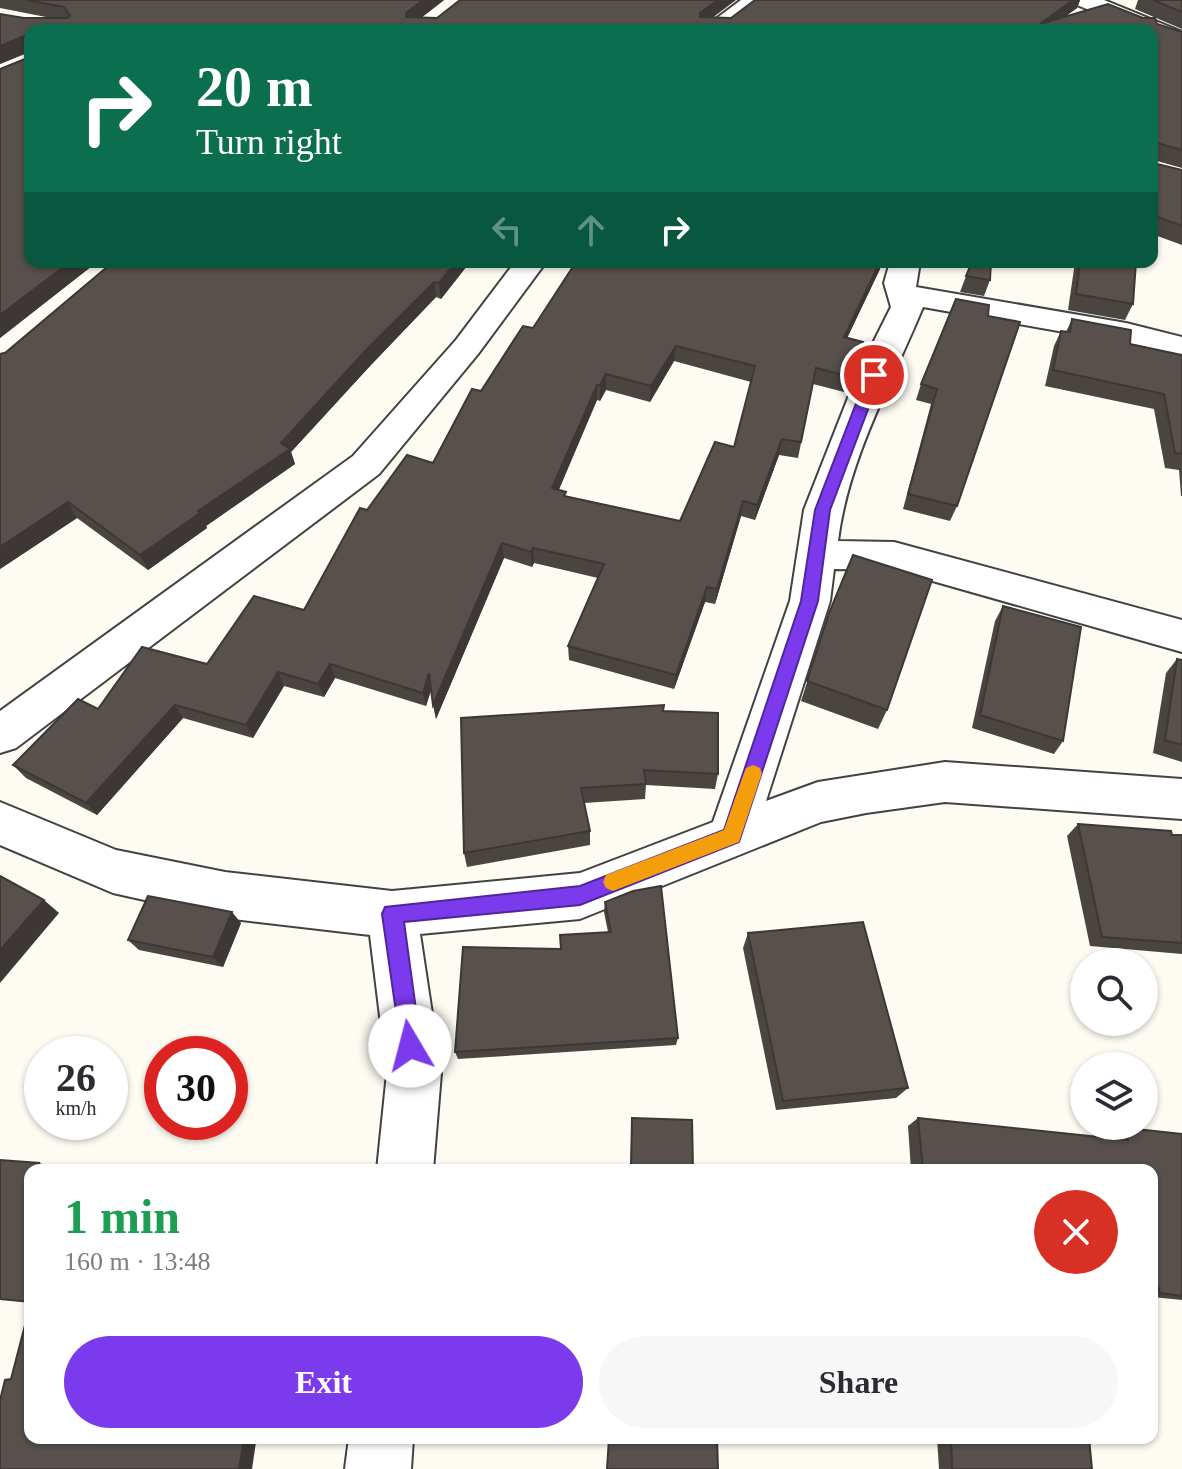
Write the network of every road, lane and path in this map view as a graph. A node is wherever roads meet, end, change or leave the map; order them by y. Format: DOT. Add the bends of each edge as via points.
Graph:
graph roads {
  1 [pos="756,0"];
  2 [pos="1085,0"];
  3 [pos="722,24"];
  4 [pos="1143,24"];
  5 [pos="1158,30"];
  6 [pos="1182,40"];
  7 [pos="526,268"];
  8 [pos="904,278"];
  9 [pos="1182,347"];
  10 [pos="816,555"];
  11 [pos="1182,636"];
  12 [pos="0,735"];
  13 [pos="1182,799"];
  14 [pos="0,823"];
  15 [pos="732,836"];
  16 [pos="392,914"];
  17 [pos="406,1164"];
  18 [pos="380,1444"];
  19 [pos="378,1469"];
  1 -- 3 [label="street"];
  2 -- 4 [label="street"];
  5 -- 6 [label="street"];
  7 -- 12 [label="street" via="366,465"];
  8 -- 9 [label="street"];
  8 -- 10 [label="street" via="907,307 874,375 823,510"];
  10 -- 11 [label="street" via="894,556"];
  10 -- 15 [label="street" via="810,601"];
  13 -- 15 [label="street" via="945,782 818,802"];
  14 -- 16 [label="street" via="113,871 225,895"];
  15 -- 16 [label="street" via="580,896"];
  16 -- 17 [label="street" via="414,1073"];
  18 -- 19 [label="street"];
}
